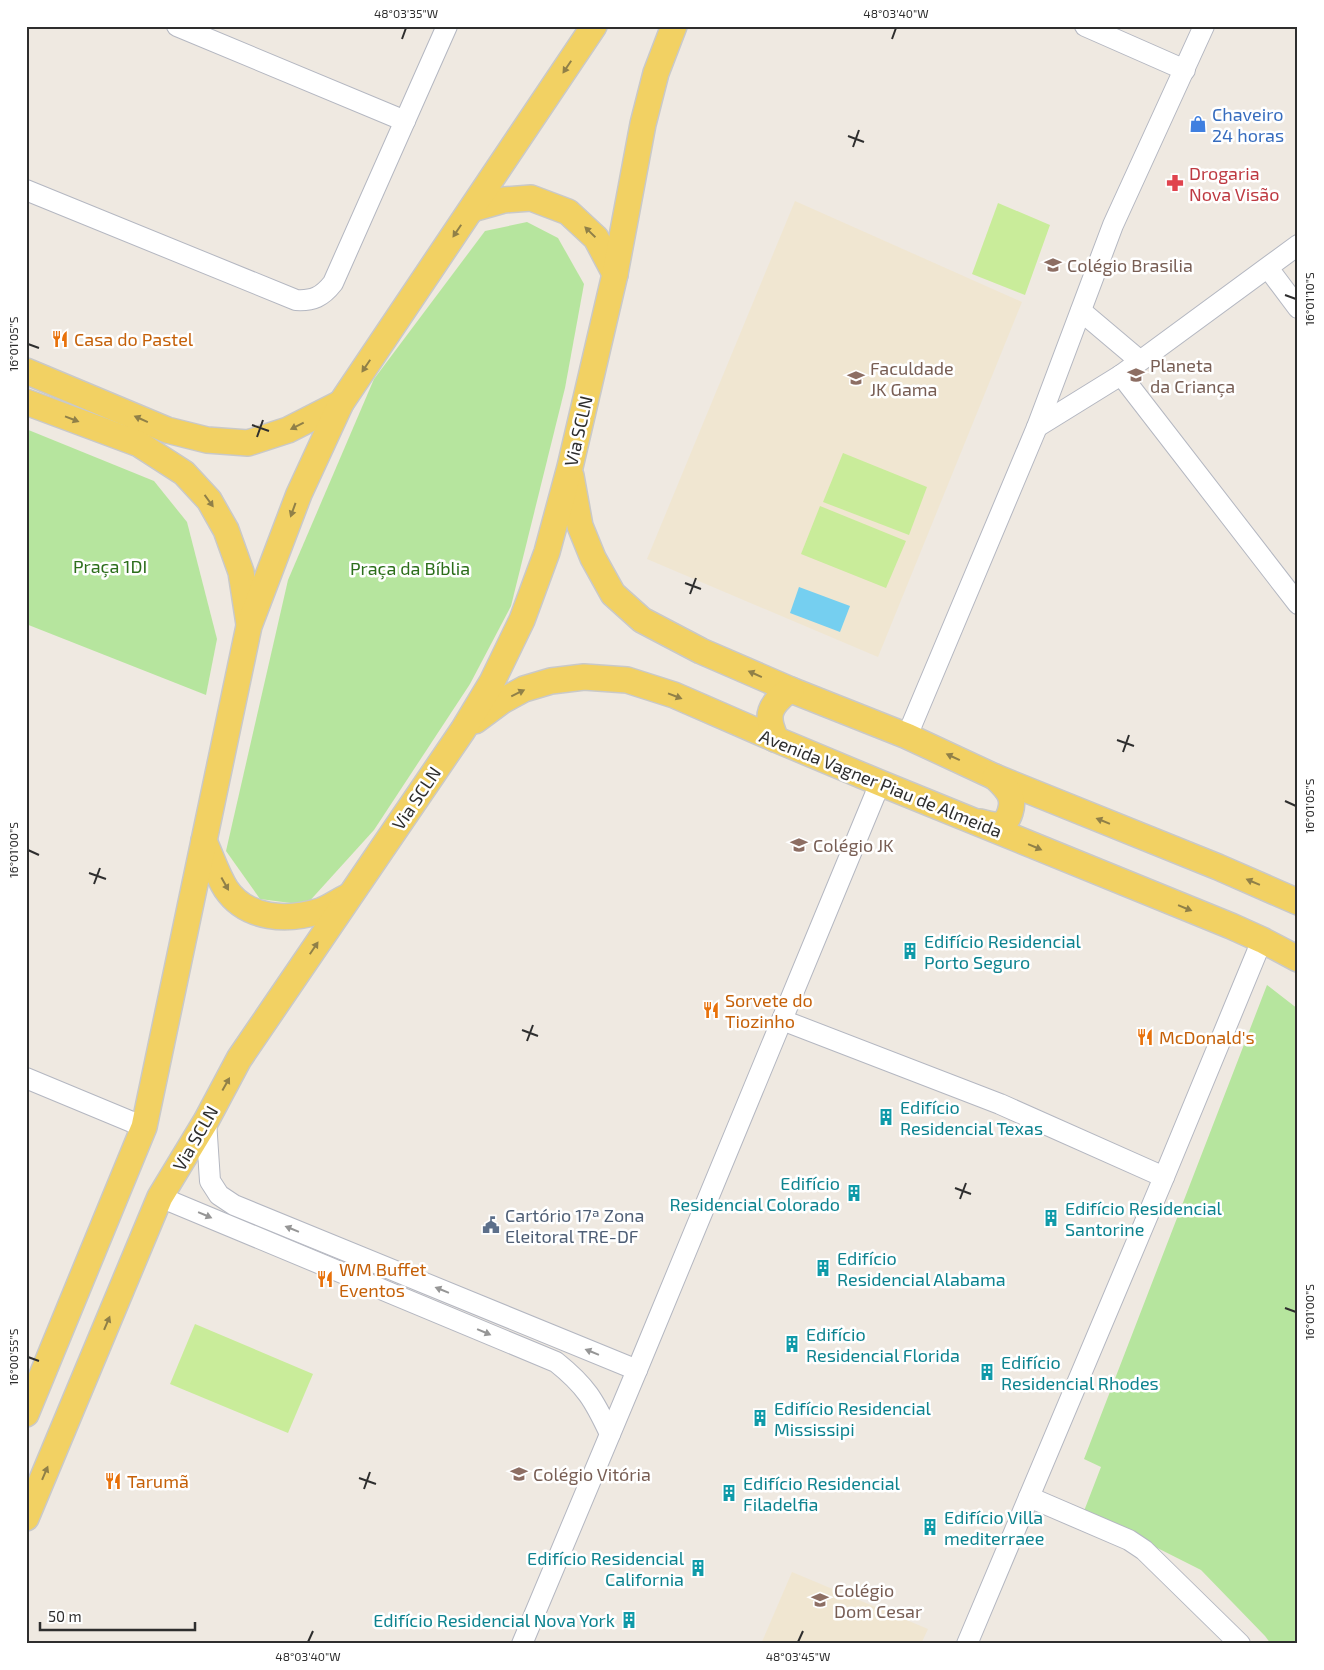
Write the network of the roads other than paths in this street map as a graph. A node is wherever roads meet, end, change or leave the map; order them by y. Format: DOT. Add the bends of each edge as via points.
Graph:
graph roads {
  1 [pos="177,26"];
  2 [pos="447,26"];
  3 [pos="594,26"];
  4 [pos="674,26"];
  5 [pos="1084,26"];
  6 [pos="1204,26"];
  7 [pos="1185,70"];
  8 [pos="405,121"];
  9 [pos="26,190"];
  10 [pos="472,209"];
  11 [pos="1298,245"];
  12 [pos="1268,268"];
  13 [pos="615,274"];
  14 [pos="1298,308"];
  15 [pos="1081,311"];
  16 [pos="1139,360"];
  17 [pos="26,371"];
  18 [pos="1121,375"];
  19 [pos="26,402"];
  20 [pos="340,404"];
  21 [pos="1037,427"];
  22 [pos="570,467"];
  23 [pos="1298,604"];
  24 [pos="249,626"];
  25 [pos="791,690"];
  26 [pos="463,730"];
  27 [pos="908,736"];
  28 [pos="775,740"];
  29 [pos="994,777"];
  30 [pos="880,783"];
  31 [pos="970,819"];
  32 [pos="204,841"];
  33 [pos="350,895"];
  34 [pos="1298,902"];
  35 [pos="1262,940"];
  36 [pos="1298,958"];
  37 [pos="782,1020"];
  38 [pos="26,1078"];
  39 [pos="206,1121"];
  40 [pos="144,1127"];
  41 [pos="1164,1177"];
  42 [pos="160,1196"];
  43 [pos="638,1370"];
  44 [pos="26,1414"];
  45 [pos="610,1434"];
  46 [pos="1029,1497"];
  47 [pos="26,1518"];
  48 [pos="522,1644"];
  49 [pos="967,1644"];
  50 [pos="1240,1644"];
  1 -- 8 [label="street"];
  2 -- 8 [label="street"];
  3 -- 10 [label="main road, one-way"];
  4 -- 13 [label="main road, Via SCLN" via="656,73 643,124"];
  5 -- 7 [label="street"];
  6 -- 7 [label="street"];
  7 -- 15 [label="street" via="1114,225"];
  8 -- 9 [label="street" via="333,283 318,298 307,301 296,300"];
  13 -- 10 [label="main road, one-way" via="596,238 568,212 531,198 504,200"];
  10 -- 20 [label="main road, one-way"];
  11 -- 12 [label="street"];
  12 -- 14 [label="street"];
  12 -- 16 [label="street"];
  13 -- 22 [label="main road, Via SCLN"];
  15 -- 16 [label="street"];
  15 -- 21 [label="street"];
  16 -- 18 [label="street"];
  20 -- 17 [label="main road, one-way" via="288,430 248,443 207,440 167,430"];
  18 -- 21 [label="street"];
  18 -- 23 [label="street"];
  19 -- 24 [label="main road, one-way" via="139,444 184,473 209,500 226,530 241,572"];
  20 -- 24 [label="main road, one-way" via="299,494"];
  21 -- 27 [label="street"];
  25 -- 22 [label="main road, one-way" via="701,651 642,620 613,594 580,526"];
  22 -- 26 [label="main road, Via SCLN" via="547,552 522,620 492,682"];
  24 -- 32 [label="main road"];
  25 -- 27 [label="main road"];
  25 -- 28 [label="main road" via="782,694 769,718"];
  26 -- 28 [label="main road, Avenida Vagner Piau de Almeida, one-way" via="524,689 551,681 584,677 626,680 674,695"];
  26 -- 33 [label="main road, Via SCLN"];
  29 -- 27 [label="main road, one-way"];
  28 -- 30 [label="main road, Avenida Vagner Piau de Almeida"];
  29 -- 31 [label="main road" via="1010,794 1012,801 1008,818 999,825"];
  34 -- 29 [label="main road, one-way"];
  30 -- 31 [label="main road, Avenida Vagner Piau de Almeida"];
  30 -- 37 [label="street"];
  31 -- 35 [label="main road, Avenida Vagner Piau de Almeida, one-way"];
  32 -- 33 [label="main road, one-way" via="227,890 242,904 262,915 290,918 321,911"];
  32 -- 40 [label="main road"];
  39 -- 33 [label="main road, Via SCLN, one-way" via="239,1059"];
  35 -- 36 [label="main road, Avenida Vagner Piau de Almeida"];
  35 -- 41 [label="street"];
  37 -- 41 [label="street" via="1000,1104"];
  37 -- 43 [label="street"];
  38 -- 40 [label="street"];
  39 -- 42 [label="main road, Via SCLN"];
  43 -- 39 [label="street, one-way" via="234,1205 219,1195 210,1181"];
  40 -- 44 [label="main road"];
  41 -- 46 [label="street"];
  42 -- 45 [label="street, one-way" via="556,1362 591,1396"];
  47 -- 42 [label="main road, Via SCLN, one-way"];
  43 -- 45 [label="street"];
  45 -- 48 [label="street"];
  46 -- 49 [label="street"];
  46 -- 50 [label="street" via="1129,1540 1144,1550"];
}
